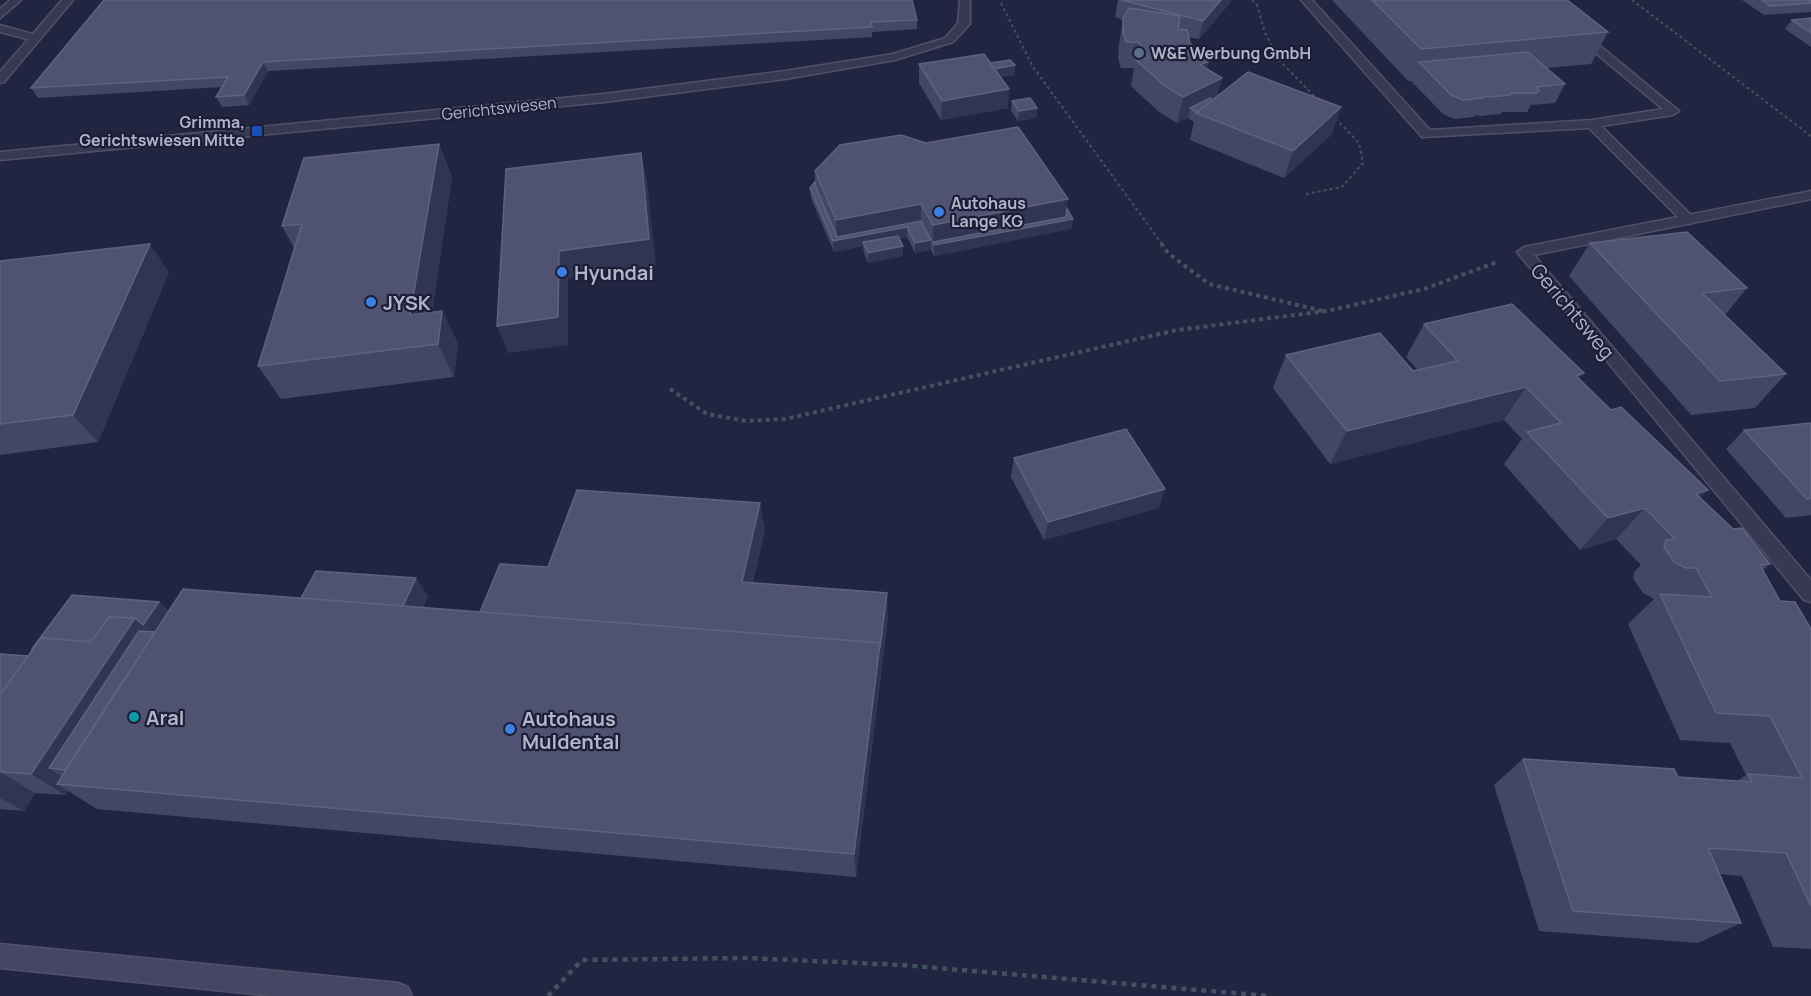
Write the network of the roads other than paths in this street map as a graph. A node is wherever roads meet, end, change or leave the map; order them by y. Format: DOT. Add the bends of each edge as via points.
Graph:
graph roads {
  1 [pos="16,0"];
  2 [pos="68,0"];
  3 [pos="965,0"];
  4 [pos="1306,0"];
  5 [pos="0,15"];
  6 [pos="1570,27"];
  7 [pos="0,28"];
  8 [pos="35,38"];
  9 [pos="0,79"];
  10 [pos="1592,124"];
  11 [pos="0,156"];
  12 [pos="1811,195"];
  13 [pos="1689,220"];
  14 [pos="1811,594"];
  15 [pos="0,956"];
  16 [pos="399,996"];
  1 -- 5 [label="street"];
  2 -- 8 [label="street"];
  3 -- 11 [label="street, Gerichtswiesen" via="964,24 949,40 895,57 785,75 558,103"];
  4 -- 10 [label="street" via="1428,134"];
  6 -- 10 [label="street" via="1672,111"];
  7 -- 8 [label="street"];
  8 -- 9 [label="street"];
  10 -- 13 [label="street"];
  12 -- 13 [label="street, Gerichtsweg"];
  13 -- 14 [label="street, Gerichtsweg" via="1524,252"];
  15 -- 16 [label="main road"];
}
